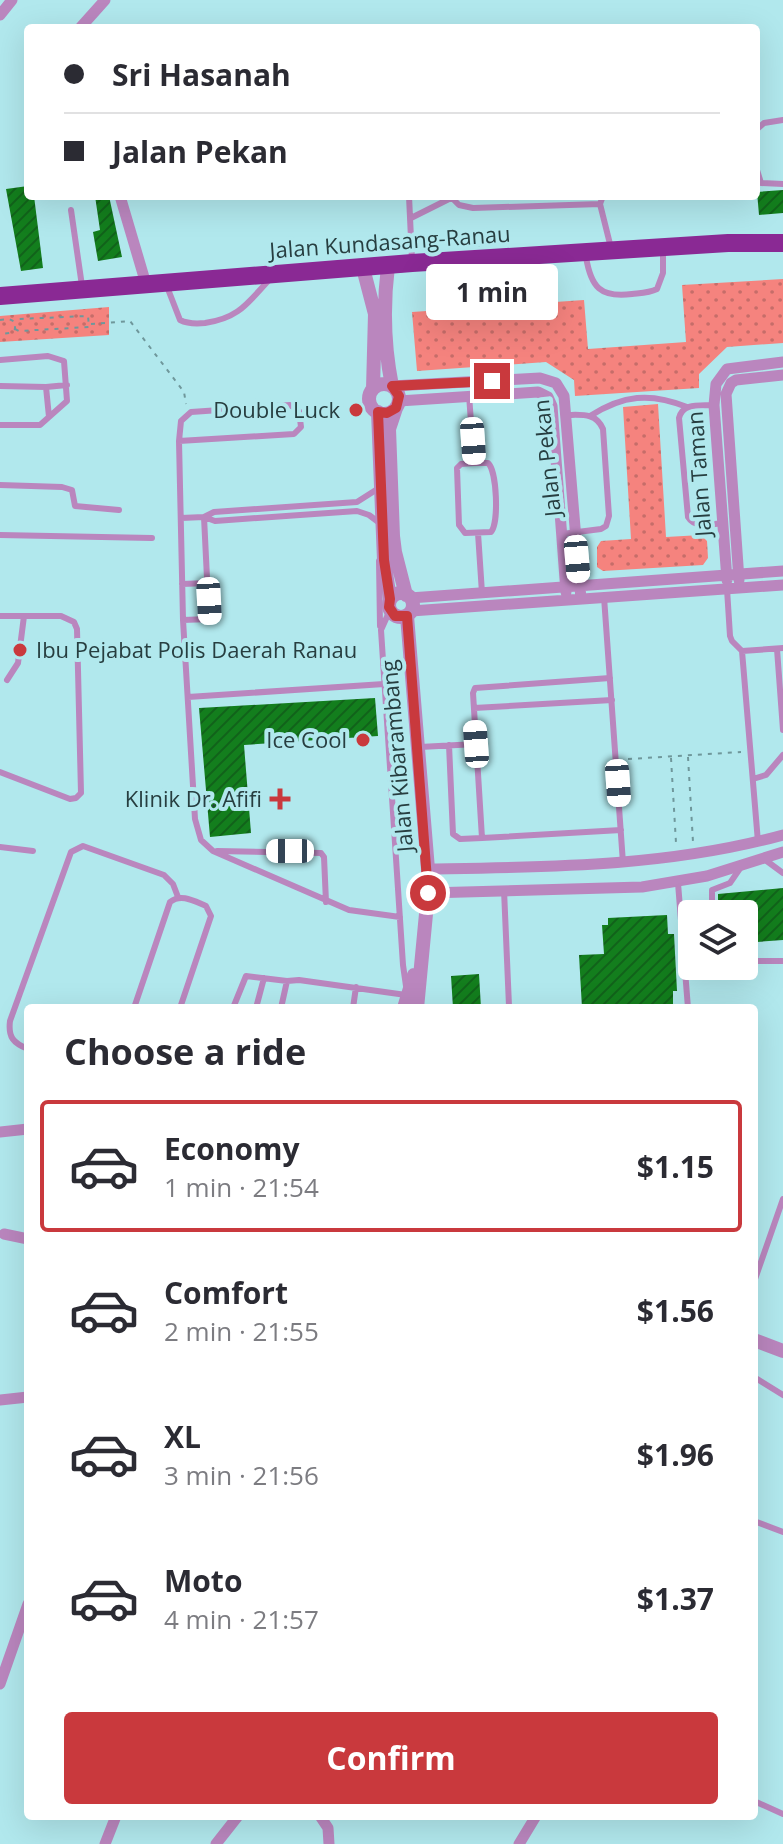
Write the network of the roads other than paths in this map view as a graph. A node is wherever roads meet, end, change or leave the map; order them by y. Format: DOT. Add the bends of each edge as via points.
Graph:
graph roads {
  1 [pos="12,0"];
  2 [pos="105,0"];
  3 [pos="0,15"];
  4 [pos="84,24"];
  5 [pos="783,120"];
  6 [pos="760,126"];
  7 [pos="760,180"];
  8 [pos="783,184"];
  9 [pos="122,200"];
  10 [pos="409,200"];
  11 [pos="444,200"];
  12 [pos="453,200"];
  13 [pos="573,200"];
  14 [pos="602,200"];
  15 [pos="600,204"];
  16 [pos="573,205"];
  17 [pos="71,210"];
  18 [pos="411,218"];
  19 [pos="783,243"];
  20 [pos="663,248"];
  21 [pos="612,251"];
  22 [pos="585,253"];
  23 [pos="412,263"];
  24 [pos="388,266"];
  25 [pos="363,268"];
  26 [pos="274,275"];
  27 [pos="156,284"];
  28 [pos="82,289"];
  29 [pos="0,296"];
  30 [pos="0,360"];
  31 [pos="783,362"];
  32 [pos="783,375"];
  33 [pos="469,382"];
  34 [pos="67,385"];
  35 [pos="0,386"];
  36 [pos="392,386"];
  37 [pos="46,387"];
  38 [pos="373,389"];
  39 [pos="469,396"];
  40 [pos="398,404"];
  41 [pos="714,405"];
  42 [pos="687,407"];
  43 [pos="378,412"];
  44 [pos="559,416"];
  45 [pos="590,416"];
  46 [pos="49,417"];
  47 [pos="0,425"];
  48 [pos="179,441"];
  49 [pos="474,463"];
  50 [pos="0,485"];
  51 [pos="381,486"];
  52 [pos="119,510"];
  53 [pos="204,517"];
  54 [pos="181,518"];
  55 [pos="729,522"];
  56 [pos="383,533"];
  57 [pos="478,533"];
  58 [pos="575,533"];
  59 [pos="562,534"];
  60 [pos="0,535"];
  61 [pos="152,538"];
  62 [pos="783,571"];
  63 [pos="732,575"];
  64 [pos="208,583"];
  65 [pos="182,584"];
  66 [pos="783,585"];
  67 [pos="579,586"];
  68 [pos="565,587"];
  69 [pos="733,588"];
  70 [pos="482,593"];
  71 [pos="604,597"];
  72 [pos="581,599"];
  73 [pos="567,600"];
  74 [pos="390,605"];
  75 [pos="408,605"];
  76 [pos="0,616"];
  77 [pos="24,616"];
  78 [pos="183,620"];
  79 [pos="381,630"];
  80 [pos="780,649"];
  81 [pos="742,651"];
  82 [pos="610,678"];
  83 [pos="7,680"];
  84 [pos="384,684"];
  85 [pos="188,697"];
  86 [pos="612,700"];
  87 [pos="474,708"];
  88 [pos="783,730"];
  89 [pos="476,744"];
  90 [pos="449,745"];
  91 [pos="418,747"];
  92 [pos="783,755"];
  93 [pos="0,772"];
  94 [pos="753,779"];
  95 [pos="621,830"];
  96 [pos="783,835"];
  97 [pos="482,838"];
  98 [pos="758,842"];
  99 [pos="0,847"];
  100 [pos="33,851"];
  101 [pos="213,851"];
  102 [pos="783,852"];
  103 [pos="764,859"];
  104 [pos="623,863"];
  105 [pos="503,867"];
  106 [pos="741,867"];
  107 [pos="428,869"];
  108 [pos="783,873"];
  109 [pos="678,883"];
  110 [pos="504,890"];
  111 [pos="428,893"];
  112 [pos="178,897"];
  113 [pos="712,900"];
  114 [pos="326,902"];
  115 [pos="400,917"];
  116 [pos="758,961"];
  117 [pos="783,961"];
  118 [pos="264,978"];
  119 [pos="287,981"];
  120 [pos="356,987"];
  121 [pos="135,1004"];
  122 [pos="181,1004"];
  123 [pos="234,1004"];
  124 [pos="257,1004"];
  125 [pos="282,1004"];
  126 [pos="354,1004"];
  127 [pos="409,1004"];
  128 [pos="509,1004"];
  129 [pos="688,1004"];
  130 [pos="24,1047"];
  131 [pos="24,1129"];
  132 [pos="0,1132"];
  133 [pos="783,1199"];
  134 [pos="4,1234"];
  135 [pos="24,1238"];
  136 [pos="758,1271"];
  137 [pos="758,1342"];
  138 [pos="783,1351"];
  139 [pos="758,1379"];
  140 [pos="783,1395"];
  141 [pos="24,1397"];
  142 [pos="0,1400"];
  143 [pos="758,1523"];
  144 [pos="783,1532"];
  145 [pos="24,1615"];
  146 [pos="0,1684"];
  147 [pos="758,1803"];
  148 [pos="783,1814"];
  149 [pos="114,1820"];
  150 [pos="235,1820"];
  151 [pos="323,1820"];
  152 [pos="534,1820"];
  153 [pos="105,1844"];
  154 [pos="216,1844"];
  155 [pos="329,1844"];
  156 [pos="519,1844"];
  1 -- 3 [label="street"];
  2 -- 4 [label="street"];
  5 -- 6 [label="lane"];
  7 -- 8 [label="lane"];
  9 -- 27 [label="street"];
  10 -- 18 [label="lane"];
  11 -- 18 [label="lane"];
  12 -- 16 [label="lane" via="473,208"];
  13 -- 16 [label="lane"];
  14 -- 15 [label="lane"];
  15 -- 16 [label="lane"];
  15 -- 21 [label="lane"];
  17 -- 28 [label="lane"];
  18 -- 23 [label="lane"];
  19 -- 20 [label="highway, Jalan Kundasang-Ranau"];
  20 -- 21 [label="highway, Jalan Kundasang-Ranau"];
  20 -- 22 [label="lane" via="657,289 618,296 593,282"];
  21 -- 22 [label="highway, Jalan Kundasang-Ranau"];
  22 -- 23 [label="highway, Jalan Kundasang-Ranau"];
  23 -- 24 [label="highway, Jalan Kundasang-Ranau"];
  24 -- 25 [label="highway, Jalan Kundasang-Ranau"];
  24 -- 36 [label="street" via="386,357"];
  25 -- 26 [label="highway, Jalan Kundasang-Ranau"];
  25 -- 38 [label="street" via="375,314"];
  26 -- 27 [label="highway, Jalan Kundasang-Ranau"];
  26 -- 27 [label="lane" via="228,319 196,324 180,320"];
  27 -- 28 [label="highway, Jalan Kundasang-Ranau"];
  28 -- 29 [label="highway, Jalan Kundasang-Ranau"];
  30 -- 34 [label="lane" via="58,358 64,361"];
  31 -- 41 [label="street, Jalan Taman" via="727,369 716,384"];
  32 -- 55 [label="street, Jalan Taman" via="743,378 728,388"];
  33 -- 36 [label="street, Jalan Pekan"];
  33 -- 39 [label="lane"];
  33 -- 44 [label="street, Jalan Pekan" via="549,380 564,396"];
  34 -- 37 [label="lane"];
  34 -- 46 [label="lane" via="64,405"];
  35 -- 37 [label="lane"];
  36 -- 38 [label="street"];
  36 -- 40 [label="street"];
  37 -- 46 [label="lane"];
  38 -- 43 [label="street" via="370,402"];
  39 -- 40 [label="street, Jalan Pekan"];
  39 -- 44 [label="street, Jalan Pekan" via="538,392 548,397"];
  39 -- 49 [label="lane"];
  40 -- 43 [label="street" via="387,413"];
  40 -- 75 [label="street, Jalan Kibarambang" via="389,429 393,536"];
  41 -- 42 [label="lane"];
  41 -- 55 [label="street, Jalan Taman"];
  42 -- 45 [label="lane" via="661,397 616,400"];
  42 -- 55 [label="lane" via="679,418 688,517 699,525"];
  43 -- 51 [label="street"];
  44 -- 45 [label="lane"];
  44 -- 58 [label="street, Jalan Pekan"];
  44 -- 59 [label="street, Jalan Pekan"];
  45 -- 58 [label="lane" via="603,429 608,522 596,531"];
  46 -- 47 [label="lane" via="40,425"];
  48 -- 48 [label="lane" via="294,434 301,427 299,411 290,405 188,413 181,421"];
  48 -- 54 [label="lane"];
  49 -- 57 [label="lane" via="457,468 459,525 465,533"];
  49 -- 57 [label="lane" via="488,463 494,471 496,527"];
  50 -- 52 [label="lane" via="62,487 72,490 75,506"];
  51 -- 53 [label="lane" via="357,502 214,512"];
  51 -- 56 [label="street"];
  53 -- 54 [label="lane"];
  53 -- 56 [label="lane" via="215,521 357,511 369,515"];
  53 -- 64 [label="lane"];
  54 -- 65 [label="lane"];
  55 -- 63 [label="street, Jalan Taman"];
  56 -- 74 [label="street"];
  56 -- 79 [label="lane" via="378,564"];
  57 -- 70 [label="lane"];
  58 -- 59 [label="lane"];
  58 -- 67 [label="street, Jalan Pekan"];
  59 -- 68 [label="street, Jalan Pekan"];
  60 -- 61 [label="lane"];
  62 -- 63 [label="street"];
  63 -- 67 [label="street"];
  63 -- 69 [label="street, Jalan Taman"];
  64 -- 65 [label="lane"];
  64 -- 78 [label="lane" via="209,619"];
  65 -- 78 [label="lane"];
  66 -- 69 [label="street"];
  67 -- 68 [label="street"];
  67 -- 72 [label="street, Jalan Pekan"];
  68 -- 70 [label="street"];
  68 -- 73 [label="street, Jalan Pekan"];
  69 -- 71 [label="street"];
  69 -- 81 [label="lane" via="730,636"];
  70 -- 75 [label="street"];
  71 -- 72 [label="street"];
  71 -- 82 [label="lane"];
  72 -- 73 [label="street"];
  73 -- 75 [label="street"];
  74 -- 75 [label="street" via="396,595"];
  74 -- 75 [label="street" via="399,617"];
  74 -- 79 [label="lane"];
  75 -- 91 [label="street, Jalan Kibarambang"];
  76 -- 77 [label="lane"];
  77 -- 83 [label="lane" via="18,663"];
  77 -- 93 [label="lane" via="69,617 77,629 81,793 70,799"];
  78 -- 85 [label="lane"];
  79 -- 84 [label="lane"];
  80 -- 81 [label="lane"];
  80 -- 88 [label="lane"];
  81 -- 94 [label="lane"];
  82 -- 86 [label="lane"];
  82 -- 87 [label="lane" via="480,686 473,693"];
  84 -- 85 [label="lane"];
  84 -- 115 [label="lane"];
  85 -- 101 [label="lane" via="195,819 201,840"];
  86 -- 87 [label="lane"];
  86 -- 95 [label="lane"];
  87 -- 89 [label="lane"];
  89 -- 90 [label="lane"];
  89 -- 97 [label="lane"];
  90 -- 91 [label="lane"];
  90 -- 97 [label="lane" via="453,834"];
  91 -- 107 [label="street, Jalan Kibarambang"];
  92 -- 94 [label="lane" via="766,775"];
  94 -- 98 [label="lane"];
  95 -- 97 [label="lane"];
  95 -- 104 [label="lane"];
  96 -- 98 [label="street"];
  98 -- 104 [label="street"];
  99 -- 100 [label="lane"];
  101 -- 114 [label="lane"];
  101 -- 114 [label="lane" via="321,853"];
  102 -- 103 [label="street"];
  103 -- 106 [label="street"];
  103 -- 108 [label="lane"];
  104 -- 105 [label="street"];
  105 -- 107 [label="street"];
  105 -- 110 [label="street"];
  106 -- 109 [label="street"];
  106 -- 113 [label="lane" via="730,883 712,890"];
  107 -- 111 [label="street, Jalan Kibarambang"];
  109 -- 110 [label="street" via="605,890"];
  109 -- 129 [label="lane"];
  110 -- 111 [label="street"];
  110 -- 128 [label="lane"];
  111 -- 127 [label="street, Jalan Kibarambang"];
  112 -- 121 [label="lane" via="170,902"];
  112 -- 122 [label="lane" via="206,906 211,916"];
  112 -- 130 [label="lane" via="164,875 83,846 71,852 10,1021 12,1039"];
  114 -- 115 [label="lane"];
  115 -- 127 [label="lane"];
  116 -- 117 [label="lane"];
  118 -- 119 [label="lane"];
  118 -- 123 [label="lane" via="244,977"];
  118 -- 124 [label="lane"];
  119 -- 120 [label="lane"];
  119 -- 125 [label="lane"];
  120 -- 126 [label="lane"];
  120 -- 127 [label="lane"];
  131 -- 132 [label="street"];
  133 -- 136 [label="lane"];
  134 -- 135 [label="street"];
  137 -- 138 [label="street"];
  139 -- 140 [label="lane"];
  141 -- 142 [label="street"];
  143 -- 144 [label="lane"];
  145 -- 146 [label="street"];
  147 -- 148 [label="lane"];
  149 -- 153 [label="street"];
  150 -- 154 [label="street"];
  151 -- 155 [label="street"];
  152 -- 156 [label="street"];
}
